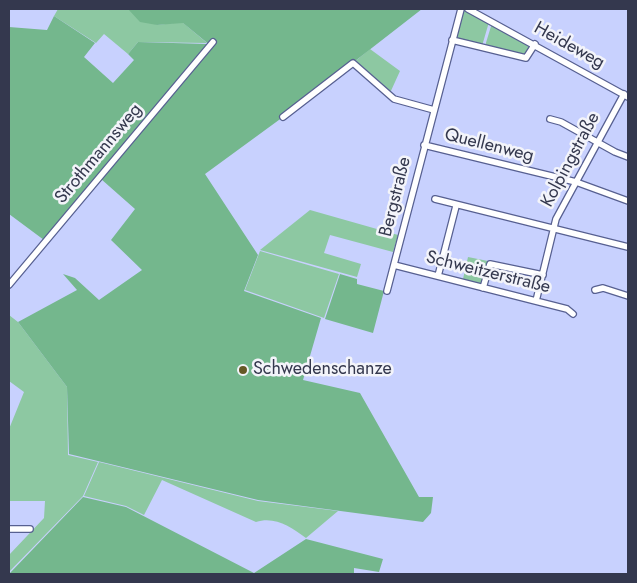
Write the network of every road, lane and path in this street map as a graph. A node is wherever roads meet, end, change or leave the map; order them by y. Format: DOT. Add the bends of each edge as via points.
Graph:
graph roads {
  1 [pos="461,9"];
  2 [pos="468,9"];
  3 [pos="452,40"];
  4 [pos="213,42"];
  5 [pos="535,44"];
  6 [pos="626,95"];
  7 [pos="434,110"];
  8 [pos="283,117"];
  9 [pos="550,119"];
  10 [pos="598,143"];
  11 [pos="424,145"];
  12 [pos="628,157"];
  13 [pos="576,182"];
  14 [pos="435,199"];
  15 [pos="628,201"];
  16 [pos="456,206"];
  17 [pos="554,229"];
  18 [pos="628,247"];
  19 [pos="394,265"];
  20 [pos="543,275"];
  21 [pos="438,276"];
  22 [pos="9,285"];
  23 [pos="483,288"];
  24 [pos="595,290"];
  25 [pos="387,291"];
  26 [pos="628,296"];
  27 [pos="536,301"];
  28 [pos="573,314"];
  29 [pos="9,529"];
  30 [pos="30,529"];
  1 -- 3 [label="street, Bergstraße"];
  2 -- 5 [label="street, Heideweg"];
  3 -- 5 [label="street" via="526,58"];
  3 -- 7 [label="street, Bergstraße"];
  4 -- 22 [label="street, Strothmannsweg"];
  5 -- 6 [label="street, Heideweg"];
  6 -- 10 [label="street, Kolpingstraße"];
  7 -- 8 [label="street" via="394,99 353,63"];
  7 -- 11 [label="street, Bergstraße"];
  9 -- 10 [label="street"];
  10 -- 12 [label="street"];
  10 -- 13 [label="street, Kolpingstraße"];
  11 -- 13 [label="street, Quellenweg"];
  11 -- 19 [label="street, Bergstraße"];
  13 -- 15 [label="street, Quellenweg"];
  13 -- 17 [label="street, Kolpingstraße"];
  14 -- 16 [label="street"];
  16 -- 17 [label="street"];
  16 -- 21 [label="street"];
  17 -- 18 [label="street"];
  17 -- 20 [label="street, Kolpingstraße"];
  19 -- 21 [label="street, Schweitzerstraße"];
  19 -- 25 [label="street, Bergstraße"];
  20 -- 23 [label="street" via="490,264"];
  20 -- 27 [label="street, Kolpingstraße"];
  21 -- 23 [label="street, Schweitzerstraße"];
  23 -- 27 [label="street, Schweitzerstraße"];
  24 -- 26 [label="street" via="603,288"];
  27 -- 28 [label="street, Schweitzerstraße" via="567,309"];
  29 -- 30 [label="street"];
}
